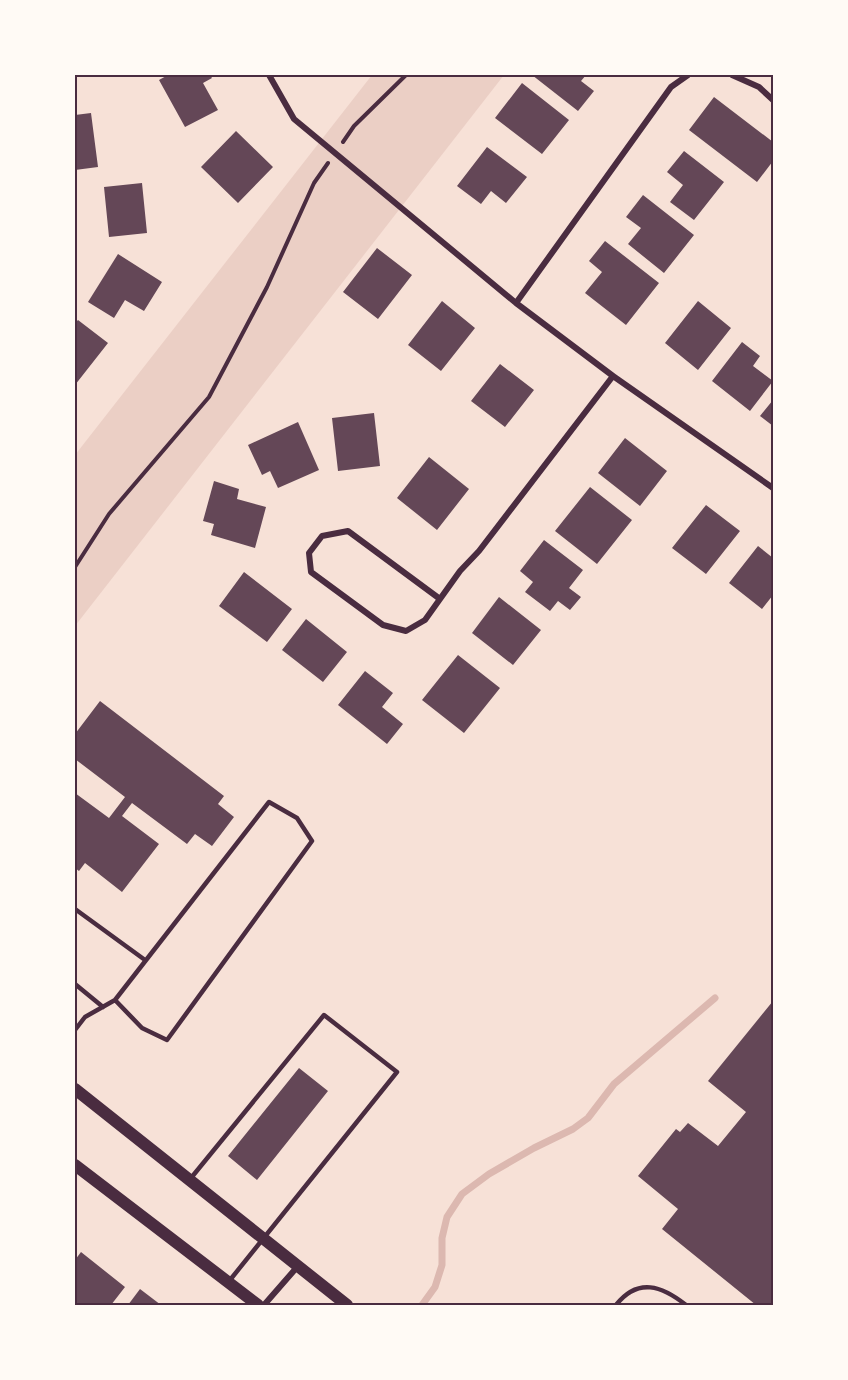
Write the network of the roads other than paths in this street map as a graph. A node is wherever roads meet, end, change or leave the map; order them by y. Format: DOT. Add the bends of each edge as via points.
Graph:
graph roads {
  1 [pos="269,75"];
  2 [pos="688,75"];
  3 [pos="732,75"];
  4 [pos="773,100"];
  5 [pos="516,303"];
  6 [pos="613,376"];
  7 [pos="773,488"];
  8 [pos="440,599"];
  9 [pos="75,909"];
  10 [pos="145,960"];
  11 [pos="75,984"];
  12 [pos="115,1000"];
  13 [pos="104,1007"];
  14 [pos="75,1030"];
  15 [pos="75,1089"];
  16 [pos="75,1165"];
  17 [pos="189,1180"];
  18 [pos="263,1238"];
  19 [pos="298,1266"];
  20 [pos="228,1282"];
  21 [pos="258,1305"];
  22 [pos="264,1305"];
  23 [pos="347,1305"];
  24 [pos="616,1305"];
  25 [pos="686,1305"];
  1 -- 5 [label="street" via="294,119"];
  2 -- 5 [label="street" via="671,87"];
  3 -- 4 [label="street" via="759,87"];
  5 -- 6 [label="street"];
  6 -- 7 [label="street"];
  6 -- 8 [label="street"];
  8 -- 8 [label="street" via="425,620 406,631 383,625 311,572 309,553 322,536 348,531"];
  9 -- 10 [label="lane"];
  10 -- 12 [label="lane"];
  10 -- 12 [label="lane" via="269,802 297,818 312,841 167,1040 142,1028"];
  11 -- 13 [label="lane"];
  12 -- 13 [label="lane"];
  13 -- 14 [label="lane" via="85,1017"];
  15 -- 17 [label="main road"];
  16 -- 20 [label="main road"];
  17 -- 18 [label="main road"];
  17 -- 18 [label="lane" via="324,1015 398,1072"];
  18 -- 19 [label="main road"];
  18 -- 20 [label="lane"];
  19 -- 22 [label="street"];
  19 -- 23 [label="main road"];
  20 -- 21 [label="main road"];
  24 -- 25 [label="lane" via="633,1290 646,1286 661,1288"];
}
